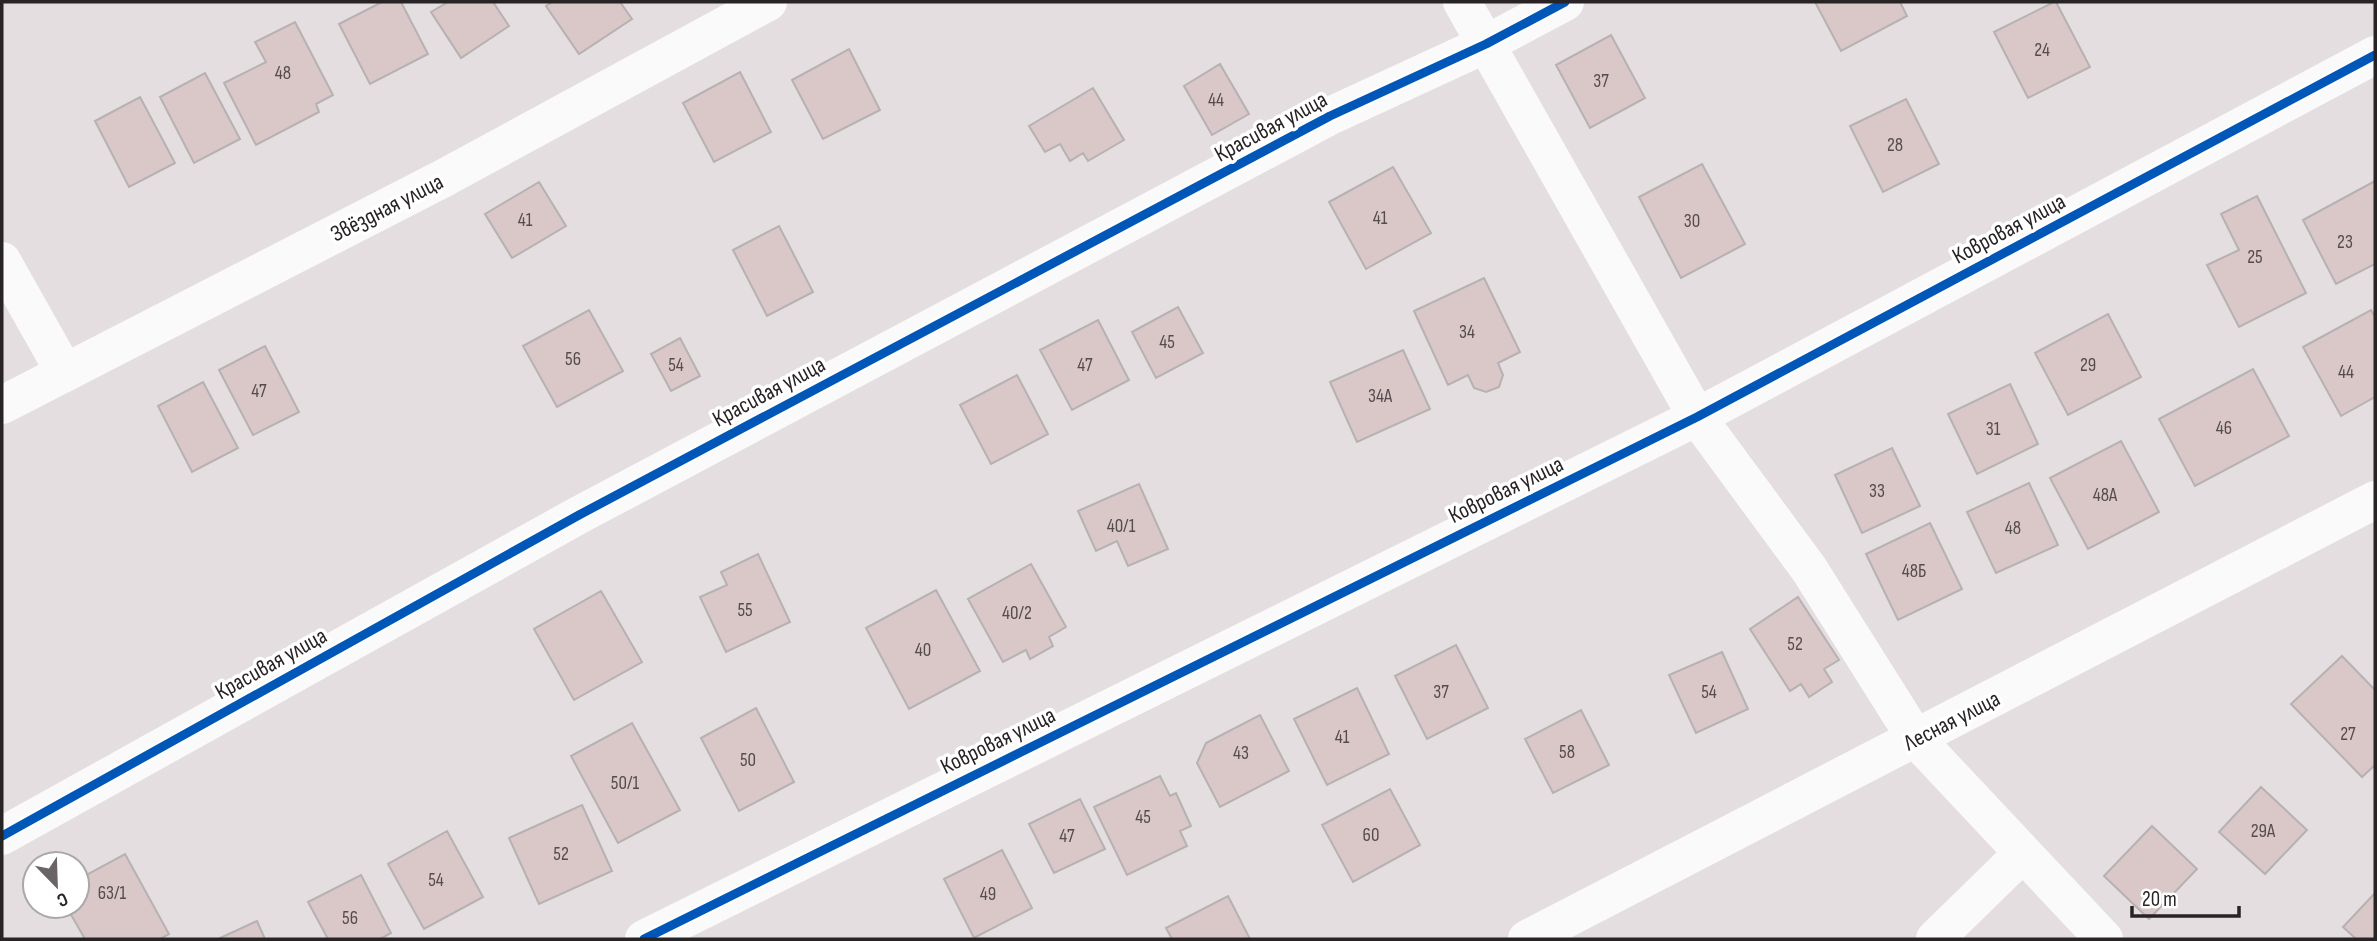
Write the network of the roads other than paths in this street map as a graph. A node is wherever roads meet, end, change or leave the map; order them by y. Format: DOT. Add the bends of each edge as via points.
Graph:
graph roads {
  1 [pos="768,2"];
  2 [pos="1462,2"];
  3 [pos="1565,2"];
  4 [pos="1486,44"];
  5 [pos="2375,55"];
  6 [pos="2,261"];
  7 [pos="65,373"];
  8 [pos="2,405"];
  9 [pos="1697,417"];
  10 [pos="2375,500"];
  11 [pos="1916,739"];
  12 [pos="2,836"];
  13 [pos="2022,854"];
  14 [pos="694,928"];
  15 [pos="644,939"];
  16 [pos="1528,939"];
  17 [pos="1935,939"];
  18 [pos="2104,939"];
  1 -- 7 [label="street, Звёздная улица" via="442,179"];
  2 -- 4 [label="street"];
  3 -- 4 [label="street, Красивая улица"];
  4 -- 9 [label="street"];
  4 -- 12 [label="street, Красивая улица" via="1330,116 603,502"];
  5 -- 9 [label="street, Ковровая улица"];
  6 -- 7 [label="street"];
  7 -- 8 [label="street, Звёздная улица"];
  9 -- 11 [label="street" via="1809,569"];
  9 -- 14 [label="street, Ковровая улица"];
  10 -- 11 [label="street, Лесная улица"];
  11 -- 13 [label="street"];
  11 -- 16 [label="street, Лесная улица"];
  13 -- 17 [label="street"];
  13 -- 18 [label="street"];
  14 -- 15 [label="street, Ковровая улица"];
}
